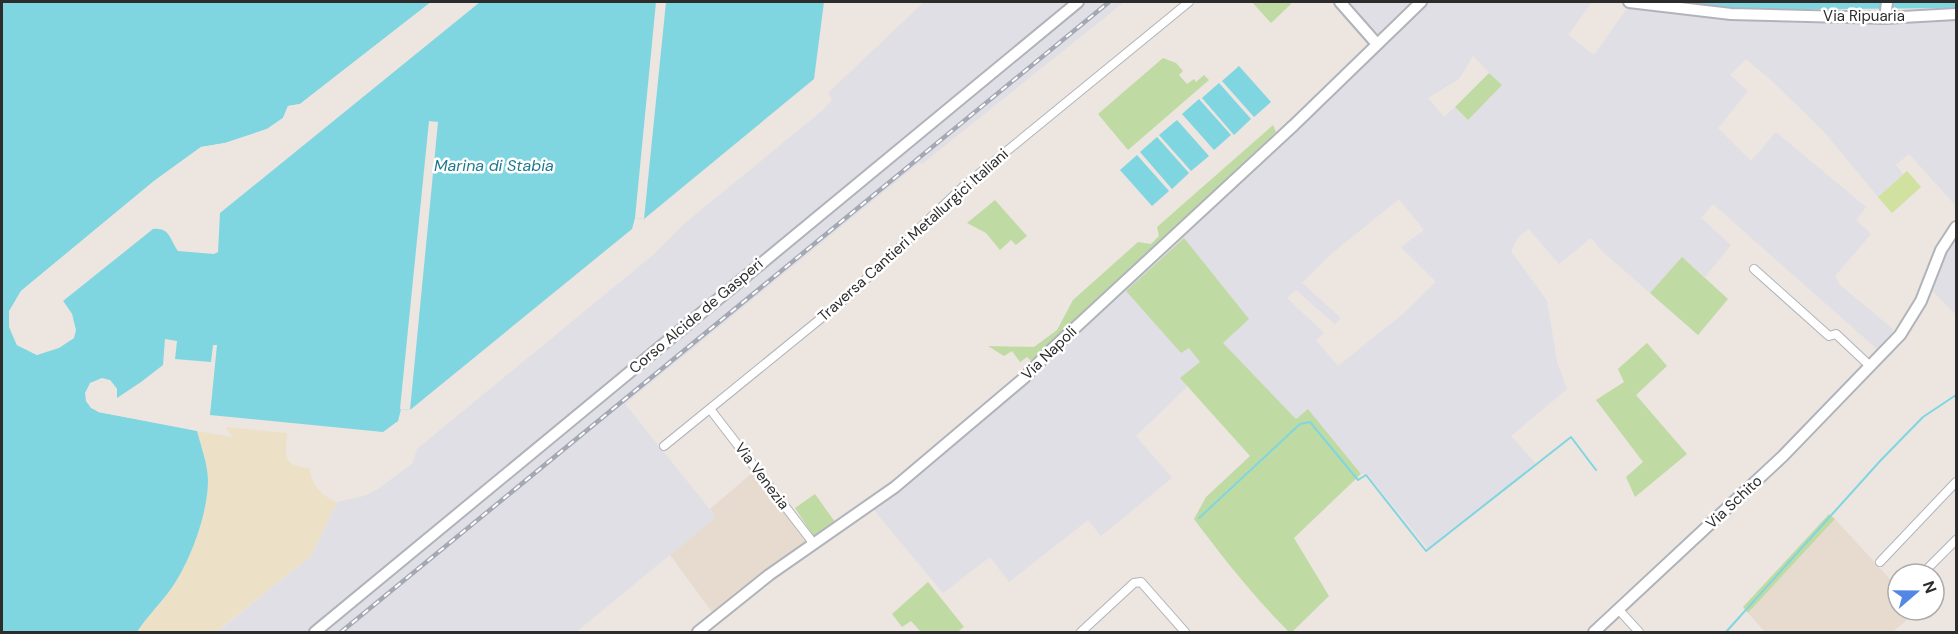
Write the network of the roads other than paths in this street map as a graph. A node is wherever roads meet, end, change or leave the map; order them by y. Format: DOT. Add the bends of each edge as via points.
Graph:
graph roads {
  1 [pos="1078,2"];
  2 [pos="1189,2"];
  3 [pos="1340,2"];
  4 [pos="1421,2"];
  5 [pos="1629,2"];
  6 [pos="1887,2"];
  7 [pos="1956,14"];
  8 [pos="1885,18"];
  9 [pos="1377,44"];
  10 [pos="1956,227"];
  11 [pos="1754,269"];
  12 [pos="1870,366"];
  13 [pos="710,409"];
  14 [pos="664,446"];
  15 [pos="1956,482"];
  16 [pos="1956,540"];
  17 [pos="814,544"];
  18 [pos="1880,562"];
  19 [pos="1934,562"];
  20 [pos="1619,610"];
  21 [pos="315,633"];
  22 [pos="698,633"];
  23 [pos="1081,633"];
  24 [pos="1185,633"];
  25 [pos="1594,633"];
  26 [pos="1639,633"];
  1 -- 21 [label="street, Corso Alcide de Gasperi"];
  2 -- 13 [label="street, Traversa Cantieri Metallurgici Italiani" via="964,186 846,298"];
  3 -- 9 [label="street"];
  4 -- 9 [label="street, Via Napoli"];
  5 -- 8 [label="street, Via Ripuaria" via="1731,14"];
  6 -- 8 [label="street"];
  7 -- 8 [label="street, Via Ripuaria"];
  9 -- 17 [label="street, Via Napoli" via="1024,378 895,487"];
  10 -- 12 [label="street, Via Schito" via="1900,335"];
  11 -- 12 [label="street" via="1829,336 1836,334"];
  12 -- 20 [label="street, Via Schito" via="1783,456"];
  13 -- 14 [label="street, Traversa Cantieri Metallurgici Italiani"];
  13 -- 17 [label="street, Via Venezia"];
  15 -- 18 [label="street"];
  16 -- 19 [label="street"];
  17 -- 22 [label="street, Via Napoli"];
  20 -- 25 [label="street, Via Schito"];
  20 -- 26 [label="street"];
  23 -- 24 [label="street" via="1134,583 1141,582"];
}
